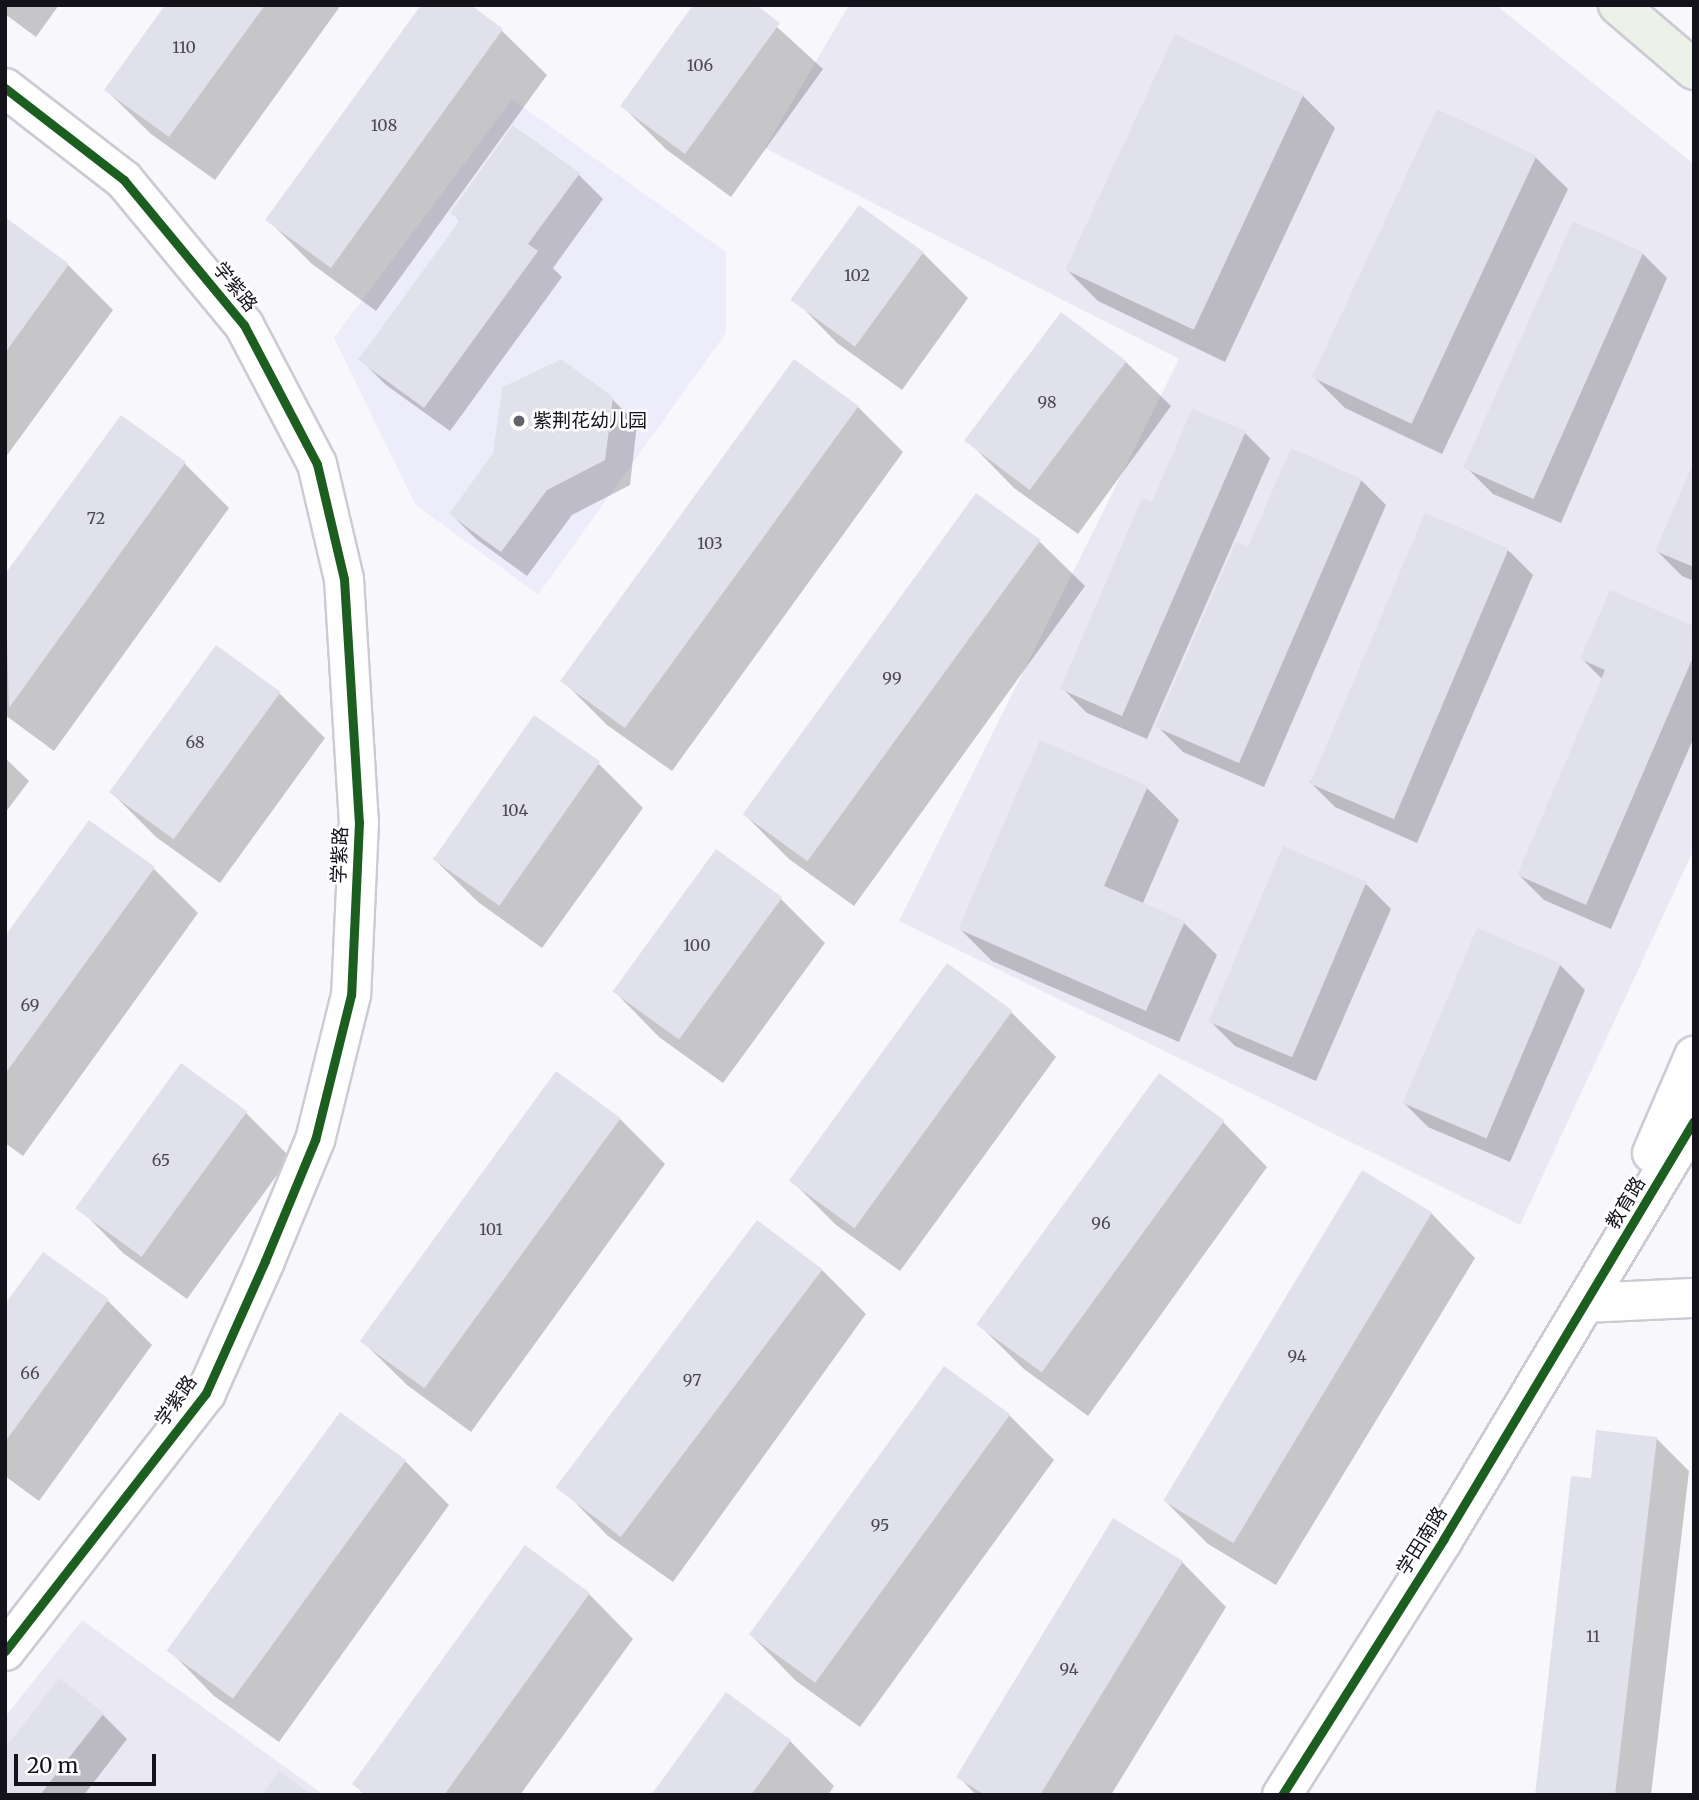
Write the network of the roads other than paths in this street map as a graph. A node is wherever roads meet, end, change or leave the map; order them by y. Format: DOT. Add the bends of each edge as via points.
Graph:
graph roads {
  1 [pos="1618,5"];
  2 [pos="1694,70"];
  3 [pos="5,88"];
  4 [pos="1694,1056"];
  5 [pos="1694,1121"];
  6 [pos="1694,1298"];
  7 [pos="1587,1303"];
  8 [pos="5,1651"];
  9 [pos="1282,1795"];
  1 -- 2 [label="main road"];
  3 -- 8 [label="street, 学紫路" via="124,180 244,325 317,464 344,579 359,822 351,995 315,1140 265,1261 206,1393"];
  4 -- 7 [label="street, 教育路"];
  5 -- 7 [label="street, 教育路"];
  6 -- 7 [label="street"];
  7 -- 9 [label="street, 学田南路"];
}
